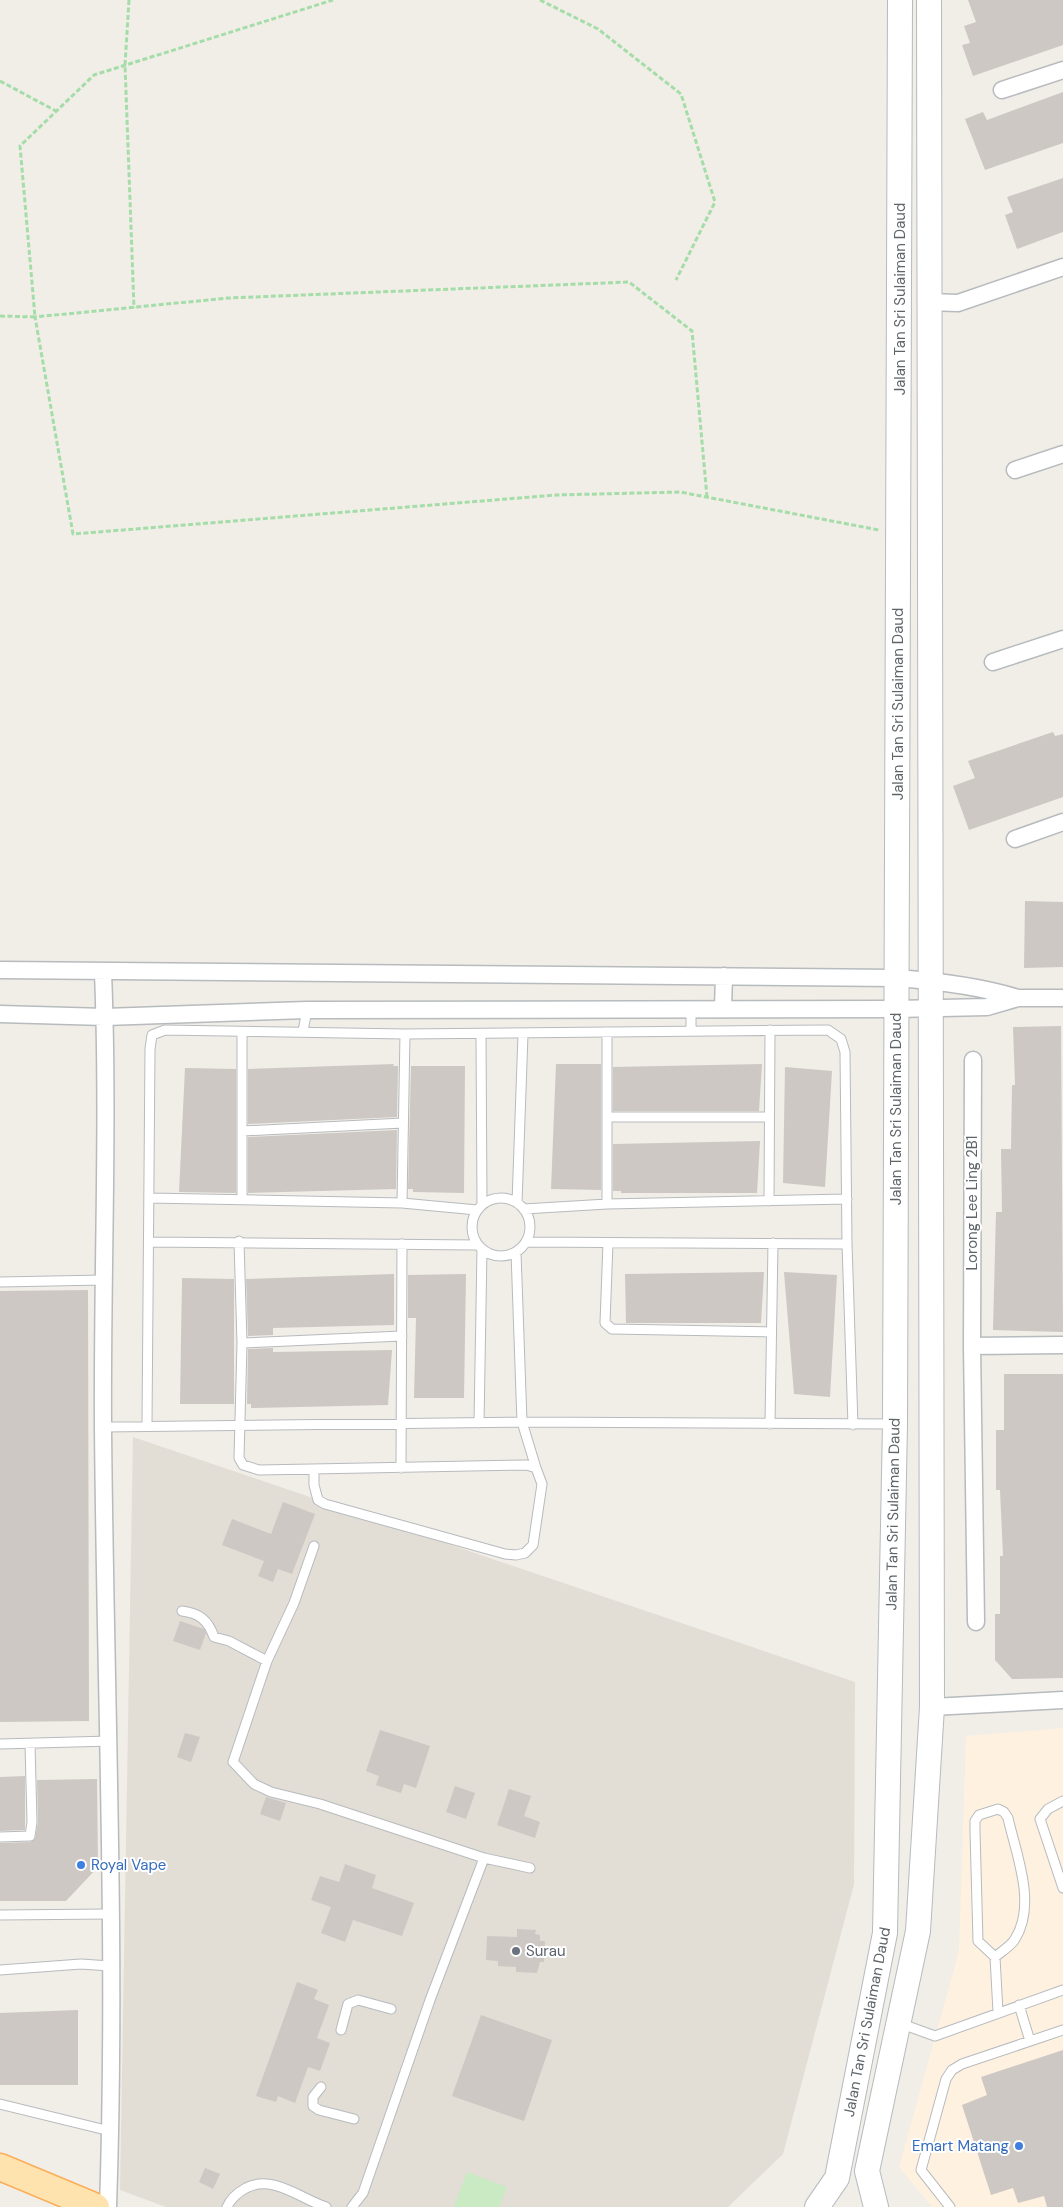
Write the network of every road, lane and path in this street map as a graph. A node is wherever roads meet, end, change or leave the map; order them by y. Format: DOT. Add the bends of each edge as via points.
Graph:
graph roads {
  1 [pos="128,0"];
  2 [pos="333,0"];
  3 [pos="540,0"];
  4 [pos="900,0"];
  5 [pos="929,0"];
  6 [pos="125,65"];
  7 [pos="1063,70"];
  8 [pos="0,81"];
  9 [pos="1002,90"];
  10 [pos="56,111"];
  11 [pos="1063,267"];
  12 [pos="676,280"];
  13 [pos="928,302"];
  14 [pos="134,308"];
  15 [pos="0,316"];
  16 [pos="35,317"];
  17 [pos="1063,454"];
  18 [pos="1015,470"];
  19 [pos="707,497"];
  20 [pos="899,534"];
  21 [pos="1063,639"];
  22 [pos="993,662"];
  23 [pos="1063,822"];
  24 [pos="1015,839"];
  25 [pos="0,970"];
  26 [pos="103,972"];
  27 [pos="724,976"];
  28 [pos="896,978"];
  29 [pos="930,981"];
  30 [pos="1018,998"];
  31 [pos="1063,998"];
  32 [pos="930,1007"];
  33 [pos="690,1008"];
  34 [pos="723,1008"];
  35 [pos="896,1008"];
  36 [pos="307,1010"];
  37 [pos="0,1014"];
  38 [pos="105,1017"];
  39 [pos="770,1030"];
  40 [pos="303,1031"];
  41 [pos="691,1031"];
  42 [pos="242,1032"];
  43 [pos="607,1032"];
  44 [pos="405,1034"];
  45 [pos="481,1034"];
  46 [pos="523,1034"];
  47 [pos="973,1060"];
  48 [pos="769,1117"];
  49 [pos="608,1118"];
  50 [pos="403,1122"];
  51 [pos="242,1130"];
  52 [pos="149,1198"];
  53 [pos="242,1199"];
  54 [pos="847,1200"];
  55 [pos="769,1201"];
  56 [pos="402,1204"];
  57 [pos="607,1204"];
  58 [pos="520,1206"];
  59 [pos="480,1207"];
  60 [pos="239,1241"];
  61 [pos="148,1242"];
  62 [pos="526,1242"];
  63 [pos="608,1243"];
  64 [pos="773,1243"];
  65 [pos="402,1244"];
  66 [pos="847,1244"];
  67 [pos="480,1247"];
  68 [pos="516,1252"];
  69 [pos="104,1280"];
  70 [pos="0,1282"];
  71 [pos="771,1332"];
  72 [pos="402,1336"];
  73 [pos="242,1343"];
  74 [pos="972,1346"];
  75 [pos="1063,1346"];
  76 [pos="522,1422"];
  77 [pos="402,1423"];
  78 [pos="478,1423"];
  79 [pos="239,1424"];
  80 [pos="770,1424"];
  81 [pos="895,1424"];
  82 [pos="146,1425"];
  83 [pos="853,1425"];
  84 [pos="104,1427"];
  85 [pos="401,1468"];
  86 [pos="536,1468"];
  87 [pos="314,1469"];
  88 [pos="314,1546"];
  89 [pos="182,1611"];
  90 [pos="976,1622"];
  91 [pos="267,1661"];
  92 [pos="1063,1700"];
  93 [pos="932,1707"];
  94 [pos="110,1741"];
  95 [pos="0,1744"];
  96 [pos="30,1744"];
  97 [pos="1063,1801"];
  98 [pos="0,1837"];
  99 [pos="484,1858"];
  100 [pos="530,1868"];
  101 [pos="1063,1888"];
  102 [pos="110,1914"];
  103 [pos="0,1915"];
  104 [pos="995,1957"];
  105 [pos="110,1966"];
  106 [pos="0,1970"];
  107 [pos="1063,1990"];
  108 [pos="1019,2005"];
  109 [pos="391,2009"];
  110 [pos="998,2012"];
  111 [pos="898,2023"];
  112 [pos="341,2030"];
  113 [pos="1063,2030"];
  114 [pos="1030,2041"];
  115 [pos="321,2087"];
  116 [pos="0,2104"];
  117 [pos="354,2120"];
  118 [pos="110,2131"];
  119 [pos="0,2167"];
  120 [pos="96,2207"];
  121 [pos="108,2207"];
  122 [pos="227,2207"];
  123 [pos="326,2207"];
  124 [pos="352,2207"];
  125 [pos="816,2207"];
  126 [pos="876,2207"];
  127 [pos="950,2207"];
  1 -- 6 [label="path"];
  2 -- 6 [label="path"];
  3 -- 12 [label="path" via="598,29 681,94 715,202"];
  4 -- 20 [label="main road, Jalan Tan Sri Sulaiman Daud"];
  5 -- 13 [label="main road, Jalan Tan Sri Sulaiman Daud"];
  6 -- 10 [label="path" via="94,75"];
  6 -- 14 [label="path"];
  7 -- 9 [label="street"];
  8 -- 10 [label="path"];
  10 -- 16 [label="path" via="20,146"];
  11 -- 13 [label="street" via="958,303"];
  13 -- 29 [label="main road, Jalan Tan Sri Sulaiman Daud"];
  14 -- 16 [label="path"];
  14 -- 19 [label="path" via="228,298 629,282 692,331"];
  15 -- 16 [label="path"];
  16 -- 19 [label="path" via="74,534 556,495 680,492"];
  17 -- 18 [label="street"];
  19 -- 20 [label="path"];
  20 -- 28 [label="main road, Jalan Tan Sri Sulaiman Daud"];
  21 -- 22 [label="street"];
  23 -- 24 [label="street"];
  25 -- 26 [label="street"];
  26 -- 27 [label="street"];
  26 -- 38 [label="street"];
  27 -- 28 [label="street"];
  27 -- 34 [label="street"];
  28 -- 29 [label="street"];
  28 -- 35 [label="main road, Jalan Tan Sri Sulaiman Daud"];
  29 -- 30 [label="street"];
  29 -- 32 [label="main road, Jalan Tan Sri Sulaiman Daud"];
  30 -- 31 [label="street"];
  30 -- 32 [label="street" via="987,1007"];
  32 -- 35 [label="street"];
  32 -- 93 [label="main road, Jalan Tan Sri Sulaiman Daud"];
  33 -- 34 [label="street"];
  33 -- 36 [label="street"];
  33 -- 41 [label="lane"];
  34 -- 35 [label="street"];
  35 -- 81 [label="main road, Jalan Tan Sri Sulaiman Daud"];
  36 -- 38 [label="street"];
  36 -- 40 [label="lane"];
  37 -- 38 [label="street"];
  38 -- 69 [label="street"];
  39 -- 41 [label="lane"];
  39 -- 48 [label="lane"];
  39 -- 54 [label="lane" via="828,1030 841,1039 845,1052"];
  40 -- 42 [label="lane"];
  40 -- 44 [label="lane"];
  41 -- 43 [label="lane"];
  42 -- 51 [label="lane"];
  42 -- 52 [label="lane" via="165,1030 152,1035"];
  43 -- 46 [label="lane"];
  43 -- 49 [label="lane"];
  44 -- 45 [label="lane"];
  44 -- 50 [label="lane"];
  45 -- 46 [label="lane"];
  45 -- 59 [label="lane"];
  46 -- 58 [label="lane"];
  47 -- 74 [label="street, Lorong Lee Ling 2B1"];
  48 -- 49 [label="lane"];
  48 -- 55 [label="lane"];
  49 -- 57 [label="lane"];
  50 -- 51 [label="lane"];
  50 -- 56 [label="lane"];
  51 -- 53 [label="lane"];
  52 -- 53 [label="lane"];
  52 -- 61 [label="lane"];
  53 -- 56 [label="lane"];
  54 -- 55 [label="lane"];
  54 -- 66 [label="lane"];
  55 -- 57 [label="lane"];
  56 -- 59 [label="lane"];
  57 -- 58 [label="lane"];
  58 -- 59 [label="lane" via="499,1198"];
  58 -- 62 [label="lane" via="530,1225"];
  59 -- 67 [label="lane" via="471,1228"];
  60 -- 61 [label="lane"];
  60 -- 65 [label="lane"];
  60 -- 73 [label="lane"];
  61 -- 82 [label="lane"];
  62 -- 63 [label="lane"];
  62 -- 68 [label="lane"];
  63 -- 64 [label="lane"];
  63 -- 71 [label="lane" via="606,1323 612,1329"];
  64 -- 66 [label="lane"];
  64 -- 71 [label="lane"];
  65 -- 67 [label="lane"];
  65 -- 72 [label="lane"];
  66 -- 83 [label="lane"];
  67 -- 68 [label="lane" via="498,1256"];
  67 -- 78 [label="lane"];
  68 -- 76 [label="lane"];
  69 -- 70 [label="lane"];
  69 -- 84 [label="street"];
  71 -- 80 [label="lane"];
  72 -- 73 [label="lane"];
  72 -- 77 [label="lane"];
  73 -- 79 [label="lane"];
  74 -- 75 [label="street"];
  74 -- 90 [label="street, Lorong Lee Ling 2B1"];
  76 -- 78 [label="lane"];
  76 -- 80 [label="lane"];
  76 -- 86 [label="lane"];
  77 -- 78 [label="lane"];
  77 -- 79 [label="lane"];
  77 -- 85 [label="lane"];
  79 -- 82 [label="lane"];
  79 -- 87 [label="lane" via="239,1458 244,1465 259,1470"];
  80 -- 83 [label="lane"];
  81 -- 83 [label="lane"];
  81 -- 125 [label="main road, Jalan Tan Sri Sulaiman Daud" via="885,1933 837,2178"];
  82 -- 84 [label="lane"];
  84 -- 94 [label="street"];
  85 -- 86 [label="lane" via="527,1465"];
  85 -- 87 [label="lane"];
  86 -- 87 [label="lane" via="542,1484 533,1545 516,1555 325,1504 318,1500"];
  88 -- 91 [label="lane" via="294,1603"];
  89 -- 91 [label="lane" via="202,1617 214,1637 229,1641"];
  91 -- 99 [label="lane" via="233,1762 254,1784"];
  92 -- 93 [label="street"];
  93 -- 111 [label="main road, Jalan Tan Sri Sulaiman Daud" via="918,1931"];
  94 -- 96 [label="lane"];
  94 -- 102 [label="street"];
  95 -- 96 [label="lane"];
  96 -- 98 [label="lane" via="30,1836"];
  97 -- 101 [label="lane" via="1048,1809 1040,1819"];
  99 -- 100 [label="lane"];
  99 -- 124 [label="lane" via="423,2018 363,2193"];
  102 -- 103 [label="lane"];
  102 -- 105 [label="street"];
  104 -- 104 [label="lane" via="1015,1940 1024,1911 1024,1884 1008,1818 998,1809 979,1815 975,1821 978,1941"];
  104 -- 110 [label="lane"];
  105 -- 106 [label="lane" via="81,1964"];
  105 -- 118 [label="street"];
  107 -- 108 [label="lane"];
  108 -- 110 [label="lane"];
  108 -- 114 [label="lane"];
  109 -- 112 [label="lane" via="358,2000 348,2004"];
  110 -- 111 [label="lane" via="935,2036"];
  111 -- 126 [label="main road, Jalan Tan Sri Sulaiman Daud" via="867,2171"];
  113 -- 114 [label="lane"];
  114 -- 127 [label="lane" via="962,2064 946,2079 921,2170"];
  115 -- 117 [label="lane" via="313,2097 313,2106"];
  116 -- 118 [label="lane"];
  118 -- 121 [label="street"];
  119 -- 120 [label="main road"];
  122 -- 123 [label="lane" via="236,2194 255,2184 278,2185"];
}
